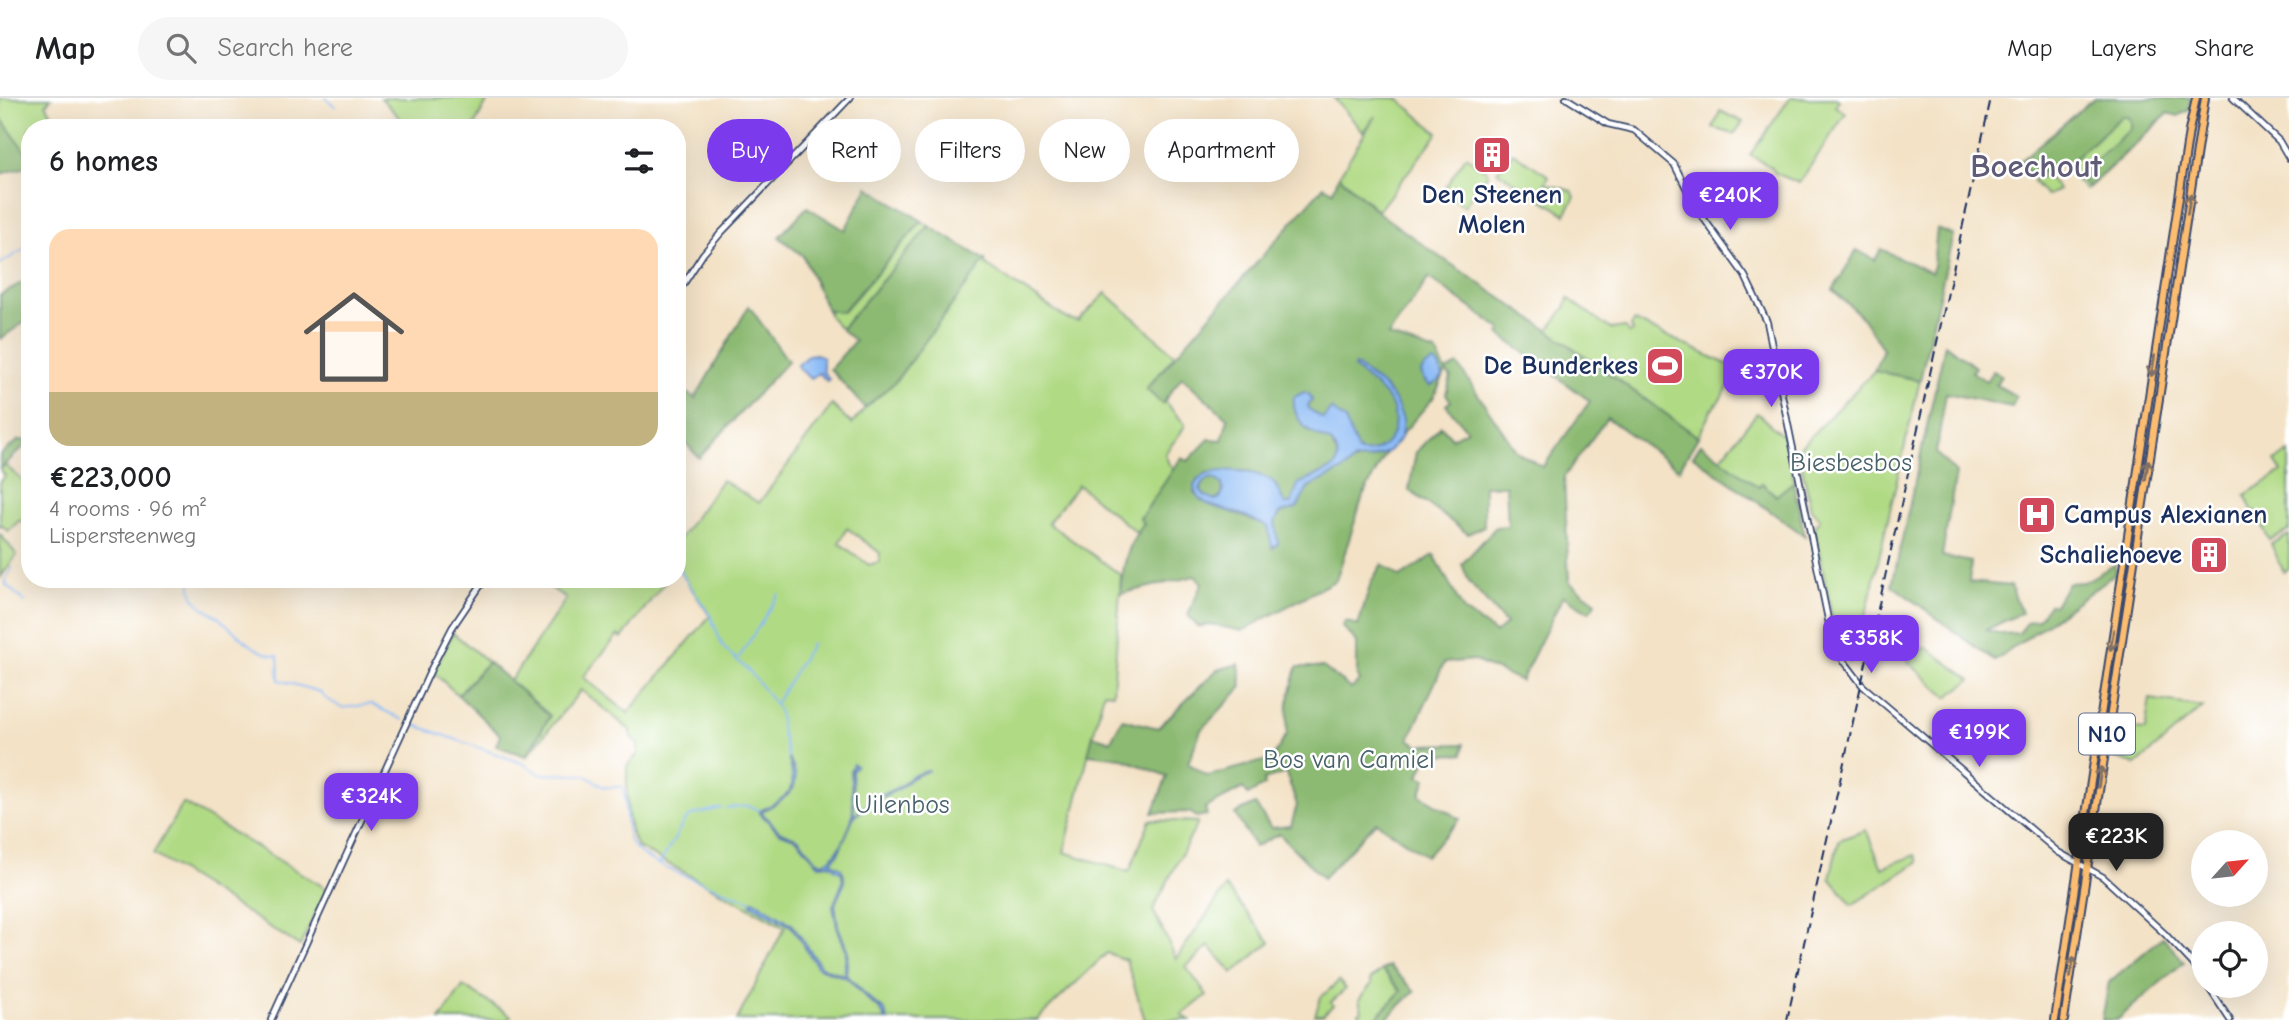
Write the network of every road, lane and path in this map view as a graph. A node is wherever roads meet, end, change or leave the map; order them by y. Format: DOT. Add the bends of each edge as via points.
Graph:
graph roads {
  1 [pos="850,98"];
  2 [pos="1566,98"];
  3 [pos="2196,98"];
  4 [pos="2206,99"];
  5 [pos="2235,99"];
  6 [pos="2289,158"];
  7 [pos="686,280"];
  8 [pos="2164,298"];
  9 [pos="2172,305"];
  10 [pos="479,588"];
  11 [pos="2078,864"];
  12 [pos="2087,868"];
  13 [pos="2191,962"];
  14 [pos="2216,998"];
  15 [pos="271,1020"];
  16 [pos="2055,1020"];
  17 [pos="2064,1020"];
  18 [pos="2230,1020"];
  1 -- 7 [label="street" via="720,234"];
  2 -- 11 [label="street" via="1608,124 1634,130 1674,164 1697,209 1742,271 1765,317 1828,620 1841,657 1881,702 2057,852"];
  3 -- 8 [label="main road, N10"];
  9 -- 4 [label="main road, N10, one-way"];
  5 -- 6 [label="street" via="2279,141"];
  8 -- 9 [label="main road"];
  8 -- 11 [label="main road, N10, one-way"];
  12 -- 9 [label="main road, N10, one-way"];
  10 -- 15 [label="street" via="432,667"];
  11 -- 12 [label="street"];
  11 -- 16 [label="main road, N10"];
  12 -- 13 [label="street"];
  17 -- 12 [label="main road, N10, one-way"];
  14 -- 18 [label="street"];
}
